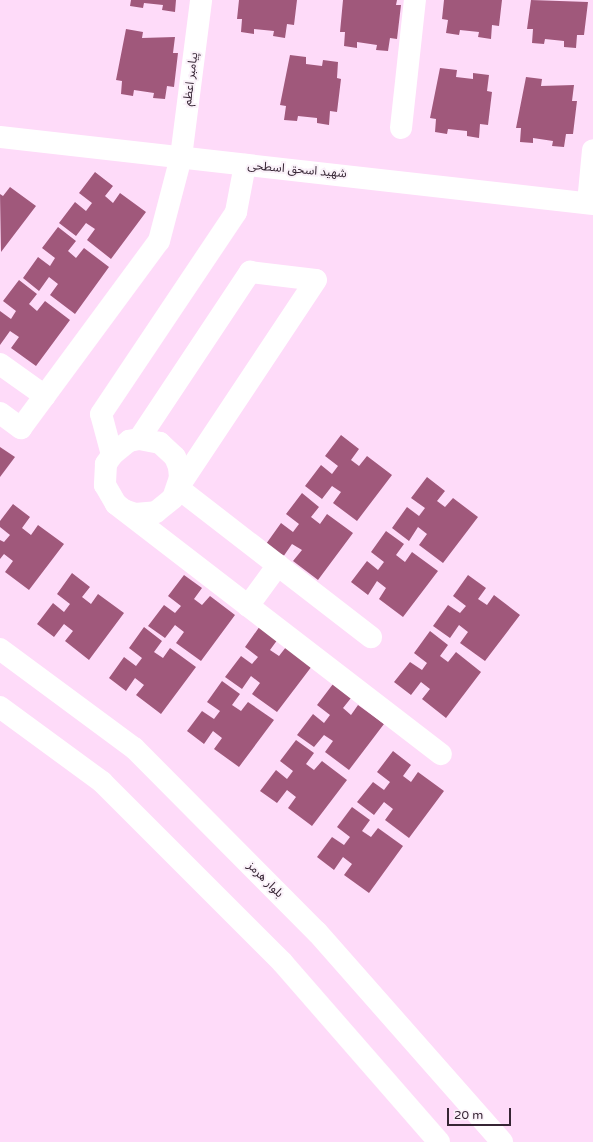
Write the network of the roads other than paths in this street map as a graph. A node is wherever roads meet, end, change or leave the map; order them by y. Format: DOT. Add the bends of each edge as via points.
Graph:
graph roads {
  1 [pos="201,0"];
  2 [pos="415,0"];
  3 [pos="401,128"];
  4 [pos="0,137"];
  5 [pos="593,150"];
  6 [pos="181,157"];
  7 [pos="245,165"];
  8 [pos="590,203"];
  9 [pos="0,364"];
  10 [pos="45,396"];
  11 [pos="0,413"];
  12 [pos="139,439"];
  13 [pos="112,454"];
  14 [pos="178,488"];
  15 [pos="124,510"];
  16 [pos="278,565"];
  17 [pos="248,606"];
  18 [pos="371,637"];
  19 [pos="0,649"];
  20 [pos="0,707"];
  21 [pos="441,754"];
  22 [pos="439,1142"];
  23 [pos="502,1142"];
  1 -- 6 [label="street, پیامبر اعظم"];
  2 -- 3 [label="street"];
  4 -- 6 [label="street, شهید اسحق اسطحی"];
  5 -- 8 [label="street"];
  6 -- 7 [label="street, شهید اسحق اسطحی"];
  6 -- 10 [label="street, پیامبر اعظم" via="159,240"];
  7 -- 8 [label="street, شهید اسحق اسطحی" via="396,179"];
  7 -- 13 [label="street" via="236,212 101,414"];
  9 -- 10 [label="street"];
  10 -- 11 [label="street, پیامبر اعظم" via="21,428"];
  12 -- 13 [label="street" via="129,441"];
  12 -- 14 [label="street" via="160,443 175,457 180,478"];
  12 -- 14 [label="street" via="250,272 316,280"];
  13 -- 15 [label="street" via="106,464 105,485 109,495"];
  14 -- 15 [label="street" via="173,498 156,512 135,514"];
  14 -- 16 [label="street"];
  15 -- 17 [label="street"];
  16 -- 17 [label="street"];
  16 -- 18 [label="street"];
  17 -- 21 [label="street"];
  19 -- 23 [label="street, بلوار هرمز" via="134,748 317,932"];
  20 -- 22 [label="street" via="113,794 282,962"];
}
